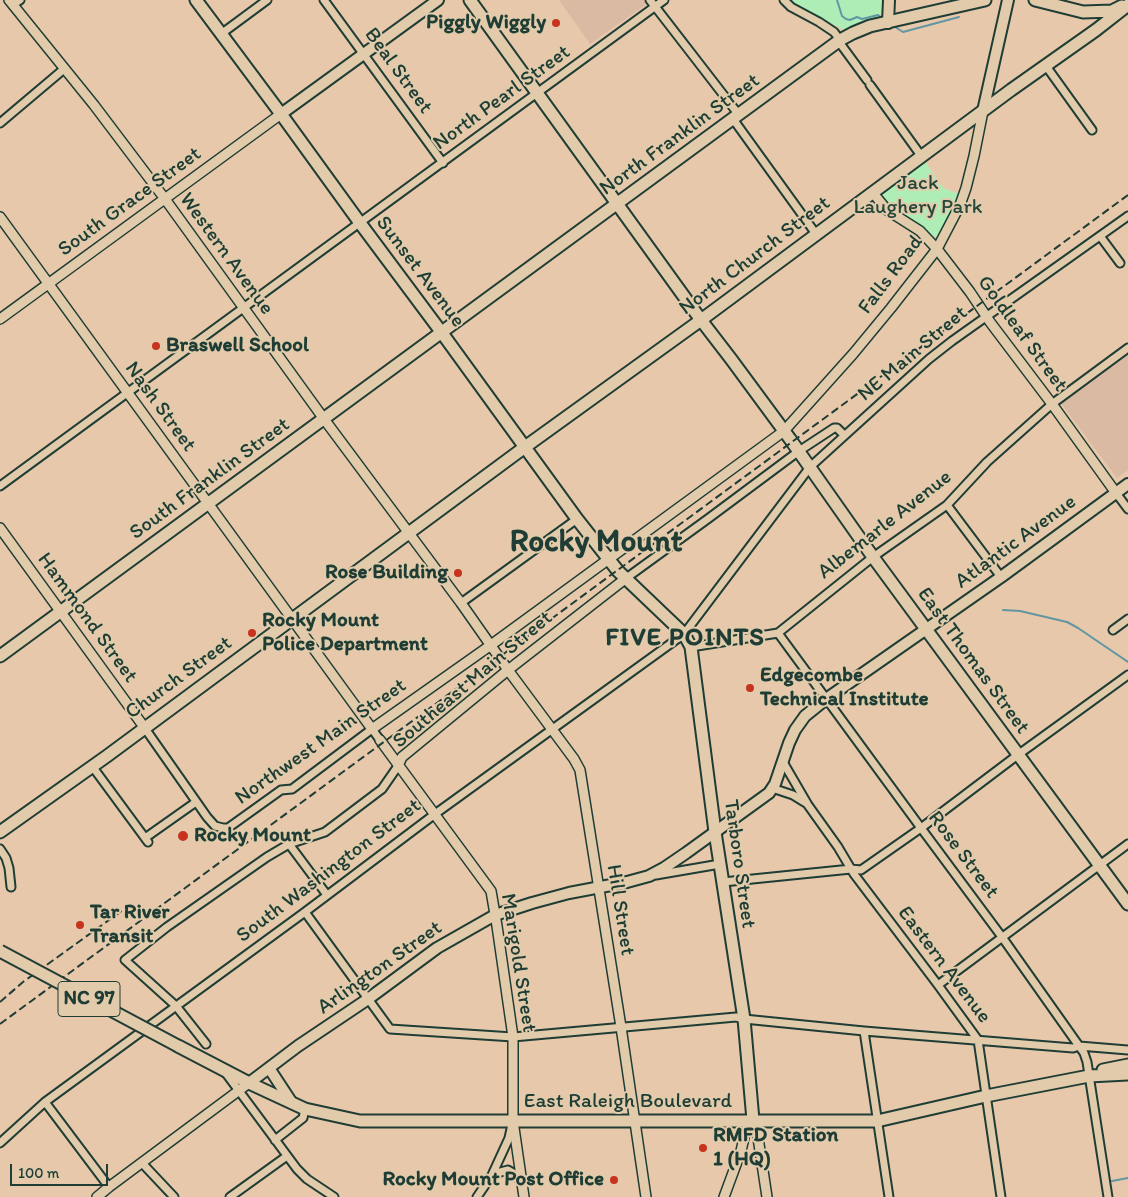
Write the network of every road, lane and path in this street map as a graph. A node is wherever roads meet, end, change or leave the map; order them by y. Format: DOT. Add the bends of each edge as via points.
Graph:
graph roads {
  1 [pos="196,0"];
  2 [pos="267,0"];
  3 [pos="324,0"];
  4 [pos="438,0"];
  5 [pos="470,0"];
  6 [pos="650,0"];
  7 [pos="664,0"];
  8 [pos="784,0"];
  9 [pos="889,0"];
  10 [pos="985,0"];
  11 [pos="1008,0"];
  12 [pos="1035,0"];
  13 [pos="14,2"];
  14 [pos="1128,4"];
  15 [pos="656,7"];
  16 [pos="1084,12"];
  17 [pos="888,23"];
  18 [pos="221,34"];
  19 [pos="840,40"];
  20 [pos="364,54"];
  21 [pos="1050,62"];
  22 [pos="64,69"];
  23 [pos="536,93"];
  24 [pos="983,111"];
  25 [pos="281,114"];
  26 [pos="736,117"];
  27 [pos="0,123"];
  28 [pos="1092,130"];
  29 [pos="922,156"];
  30 [pos="443,163"];
  31 [pos="873,193"];
  32 [pos="165,199"];
  33 [pos="617,204"];
  34 [pos="1128,216"];
  35 [pos="0,217"];
  36 [pos="360,223"];
  37 [pos="816,234"];
  38 [pos="1100,236"];
  39 [pos="937,249"];
  40 [pos="1120,263"];
  41 [pos="48,284"];
  42 [pos="244,308"];
  43 [pos="986,317"];
  44 [pos="0,319"];
  45 [pos="701,320"];
  46 [pos="442,333"];
  47 [pos="1128,348"];
  48 [pos="128,394"];
  49 [pos="1052,404"];
  50 [pos="324,419"];
  51 [pos="787,435"];
  52 [pos="844,435"];
  53 [pos="525,447"];
  54 [pos="799,451"];
  55 [pos="810,467"];
  56 [pos="1128,484"];
  57 [pos="0,486"];
  58 [pos="1116,493"];
  59 [pos="208,503"];
  60 [pos="947,505"];
  61 [pos="1128,509"];
  62 [pos="577,519"];
  63 [pos="0,528"];
  64 [pos="410,533"];
  65 [pos="874,557"];
  66 [pos="612,563"];
  67 [pos="1001,577"];
  68 [pos="625,579"];
  69 [pos="461,603"];
  70 [pos="60,611"];
  71 [pos="292,618"];
  72 [pos="1128,619"];
  73 [pos="926,629"];
  74 [pos="1112,630"];
  75 [pos="778,633"];
  76 [pos="684,634"];
  77 [pos="491,646"];
  78 [pos="691,647"];
  79 [pos="497,654"];
  80 [pos="0,656"];
  81 [pos="508,670"];
  82 [pos="1128,675"];
  83 [pos="826,699"];
  84 [pos="144,727"];
  85 [pos="372,729"];
  86 [pos="552,730"];
  87 [pos="380,740"];
  88 [pos="1019,754"];
  89 [pos="783,762"];
  90 [pos="92,766"];
  91 [pos="398,766"];
  92 [pos="772,788"];
  93 [pos="196,802"];
  94 [pos="808,805"];
  95 [pos="435,814"];
  96 [pos="921,828"];
  97 [pos="0,832"];
  98 [pos="715,832"];
  99 [pos="289,844"];
  100 [pos="1128,844"];
  101 [pos="0,850"];
  102 [pos="720,864"];
  103 [pos="1100,865"];
  104 [pos="851,869"];
  105 [pos="649,876"];
  106 [pos="723,882"];
  107 [pos="11,887"];
  108 [pos="598,888"];
  109 [pos="327,895"];
  110 [pos="1128,904"];
  111 [pos="305,912"];
  112 [pos="495,915"];
  113 [pos="1002,937"];
  114 [pos="0,951"];
  115 [pos="938,985"];
  116 [pos="368,998"];
  117 [pos="176,1006"];
  118 [pos="744,1019"];
  119 [pos="621,1027"];
  120 [pos="864,1031"];
  121 [pos="513,1037"];
  122 [pos="978,1040"];
  123 [pos="206,1044"];
  124 [pos="1079,1046"];
  125 [pos="1128,1050"];
  126 [pos="1128,1065"];
  127 [pos="270,1068"];
  128 [pos="223,1069"];
  129 [pos="1128,1074"];
  130 [pos="1089,1076"];
  131 [pos="249,1083"];
  132 [pos="238,1090"];
  133 [pos="986,1096"];
  134 [pos="45,1102"];
  135 [pos="292,1103"];
  136 [pos="305,1108"];
  137 [pos="753,1120"];
  138 [pos="513,1121"];
  139 [pos="635,1121"];
  140 [pos="877,1121"];
  141 [pos="275,1140"];
  142 [pos="0,1143"];
  143 [pos="287,1156"];
  144 [pos="142,1163"];
  145 [pos="492,1175"];
  146 [pos="522,1183"];
  147 [pos="109,1187"];
  148 [pos="97,1197"];
  149 [pos="174,1197"];
  150 [pos="230,1197"];
  151 [pos="334,1197"];
  152 [pos="478,1197"];
  153 [pos="524,1197"];
  154 [pos="646,1197"];
  155 [pos="724,1197"];
  156 [pos="767,1197"];
  157 [pos="889,1197"];
  158 [pos="1001,1197"];
  159 [pos="1108,1197"];
  1 -- 18 [label="main road, Sunset Avenue"];
  2 -- 18 [label="street"];
  3 -- 20 [label="street, Beal Street"];
  4 -- 20 [label="main road"];
  5 -- 23 [label="main road, East Thomas Street"];
  6 -- 15 [label="street"];
  7 -- 15 [label="street, North Pearl Street"];
  8 -- 19 [label="street" via="834,32"];
  9 -- 17 [label="main road"];
  10 -- 17 [label="main road, North Franklin Street"];
  11 -- 24 [label="main road, Falls Road"];
  12 -- 16 [label="main road"];
  13 -- 22 [label="street, Western Avenue"];
  14 -- 16 [label="main road" via="1112,11"];
  14 -- 21 [label="main road, North Church Street"];
  15 -- 23 [label="street, North Pearl Street"];
  15 -- 26 [label="street"];
  16 -- 21 [label="main road" via="1090,18 1088,30"];
  17 -- 19 [label="main road, North Franklin Street" via="870,26"];
  18 -- 25 [label="main road, Sunset Avenue"];
  19 -- 26 [label="main road, North Franklin Street"];
  19 -- 29 [label="street"];
  20 -- 25 [label="main road"];
  20 -- 30 [label="street, Beal Street"];
  21 -- 24 [label="main road, North Church Street"];
  21 -- 28 [label="street"];
  22 -- 27 [label="street"];
  22 -- 32 [label="street, Western Avenue"];
  23 -- 30 [label="street, North Pearl Street"];
  23 -- 33 [label="main road, East Thomas Street"];
  24 -- 29 [label="main road, North Church Street"];
  24 -- 39 [label="street, Falls Road" via="966,188"];
  25 -- 32 [label="street, South Grace Street"];
  25 -- 36 [label="main road, Sunset Avenue"];
  26 -- 33 [label="main road, North Franklin Street"];
  26 -- 37 [label="street"];
  29 -- 31 [label="main road, North Church Street"];
  30 -- 36 [label="street, North Pearl Street"];
  31 -- 37 [label="main road, North Church Street"];
  31 -- 39 [label="street, Goldleaf Street" via="887,210 920,231"];
  32 -- 41 [label="street, South Grace Street"];
  32 -- 42 [label="street, Western Avenue"];
  33 -- 45 [label="main road, East Thomas Street"];
  33 -- 46 [label="main road, North Franklin Street"];
  34 -- 38 [label="street, NE Main Street"];
  35 -- 41 [label="street, Nash Street"];
  36 -- 42 [label="street, North Pearl Street"];
  36 -- 46 [label="main road, Sunset Avenue"];
  37 -- 45 [label="main road, North Church Street"];
  38 -- 40 [label="street"];
  38 -- 43 [label="street, NE Main Street"];
  39 -- 43 [label="street, Goldleaf Street"];
  39 -- 51 [label="street, Falls Road"];
  41 -- 44 [label="street, South Grace Street"];
  41 -- 48 [label="street, Nash Street"];
  42 -- 48 [label="street, North Pearl Street"];
  42 -- 50 [label="street, Western Avenue"];
  43 -- 49 [label="street, Goldleaf Street"];
  43 -- 52 [label="street, NE Main Street" via="929,359"];
  45 -- 51 [label="main road, East Thomas Street"];
  45 -- 53 [label="main road, North Church Street"];
  46 -- 50 [label="main road, South Franklin Street"];
  46 -- 53 [label="main road, Sunset Avenue"];
  47 -- 49 [label="street, Albemarle Avenue"];
  48 -- 57 [label="street, North Pearl Street"];
  48 -- 59 [label="street, Nash Street"];
  49 -- 58 [label="street, Goldleaf Street"];
  49 -- 60 [label="street, Albemarle Avenue" via="987,462"];
  50 -- 59 [label="main road, South Franklin Street"];
  50 -- 64 [label="street, Western Avenue"];
  51 -- 54 [label="main road, East Thomas Street"];
  51 -- 66 [label="street, Northwest Main Street"];
  52 -- 54 [label="street" via="834,428"];
  52 -- 55 [label="street, NE Main Street"];
  53 -- 62 [label="main road, Sunset Avenue"];
  53 -- 64 [label="main road, Church Street"];
  54 -- 55 [label="main road, East Thomas Street"];
  54 -- 68 [label="street"];
  55 -- 65 [label="main road, East Thomas Street"];
  55 -- 76 [label="street, South Washington Street"];
  56 -- 58 [label="main road, Atlantic Avenue"];
  58 -- 61 [label="street, Goldleaf Street"];
  58 -- 67 [label="main road, Atlantic Avenue"];
  59 -- 70 [label="main road, South Franklin Street"];
  59 -- 71 [label="street, Nash Street"];
  60 -- 65 [label="street, Albemarle Avenue"];
  60 -- 67 [label="street"];
  62 -- 66 [label="main road, Sunset Avenue"];
  62 -- 69 [label="street"];
  63 -- 70 [label="street, Hammond Street"];
  64 -- 69 [label="street, Western Avenue"];
  64 -- 71 [label="main road, Church Street"];
  65 -- 73 [label="main road, East Thomas Street"];
  65 -- 75 [label="street, Albemarle Avenue"];
  66 -- 68 [label="main road, Tarboro Street"];
  66 -- 77 [label="street, Northwest Main Street"];
  67 -- 73 [label="main road, Atlantic Avenue"];
  68 -- 76 [label="main road, Tarboro Street"];
  68 -- 81 [label="street, Southeast Main Street"];
  69 -- 77 [label="street, Western Avenue"];
  70 -- 80 [label="main road, South Franklin Street"];
  70 -- 84 [label="street, Hammond Street"];
  71 -- 84 [label="main road, Church Street"];
  71 -- 85 [label="street, Nash Street"];
  72 -- 74 [label="street"];
  73 -- 83 [label="main road, Atlantic Avenue"];
  73 -- 88 [label="main road, East Thomas Street"];
  75 -- 78 [label="street"];
  75 -- 83 [label="street, Rose Street"];
  76 -- 78 [label="main road, Tarboro Street"];
  76 -- 86 [label="street, South Washington Street"];
  77 -- 79 [label="street, Western Avenue"];
  77 -- 85 [label="street, Northwest Main Street"];
  78 -- 98 [label="main road, Tarboro Street"];
  79 -- 81 [label="street, Hill Street"];
  81 -- 86 [label="street, Hill Street"];
  81 -- 91 [label="street, Southeast Main Street" via="402,757"];
  82 -- 88 [label="street"];
  83 -- 89 [label="main road, Atlantic Avenue" via="805,716 795,730"];
  83 -- 96 [label="street, Rose Street"];
  84 -- 90 [label="main road, Church Street"];
  84 -- 93 [label="street, Hammond Street"];
  85 -- 87 [label="street, Nash Street"];
  85 -- 93 [label="street, Northwest Main Street" via="292,789 281,790 228,828 215,826"];
  86 -- 95 [label="street, South Washington Street"];
  86 -- 108 [label="street, Hill Street" via="580,770"];
  87 -- 91 [label="street, Marigold Street"];
  88 -- 96 [label="street"];
  88 -- 103 [label="main road, East Thomas Street"];
  89 -- 92 [label="main road, Atlantic Avenue"];
  89 -- 94 [label="street, Eastern Avenue"];
  90 -- 93 [label="street" via="147,840"];
  90 -- 97 [label="main road, Church Street"];
  91 -- 95 [label="street, Marigold Street"];
  91 -- 99 [label="street, Southeast Main Street" via="382,789 325,832"];
  92 -- 94 [label="street" via="793,795"];
  92 -- 98 [label="main road, Atlantic Avenue"];
  94 -- 104 [label="street, Eastern Avenue"];
  95 -- 109 [label="street, South Washington Street"];
  95 -- 112 [label="street, Marigold Street" via="491,891"];
  96 -- 104 [label="street" via="861,870"];
  96 -- 113 [label="street, Rose Street"];
  98 -- 102 [label="main road, Tarboro Street"];
  98 -- 105 [label="main road, Arlington Street"];
  99 -- 109 [label="street"];
  99 -- 117 [label="street, Southeast Main Street" via="124,960"];
  100 -- 103 [label="street"];
  101 -- 107 [label="street" via="9,868"];
  102 -- 105 [label="street"];
  102 -- 106 [label="main road, Tarboro Street"];
  103 -- 110 [label="main road, East Thomas Street"];
  103 -- 113 [label="street"];
  104 -- 106 [label="street"];
  104 -- 115 [label="street, Eastern Avenue"];
  105 -- 108 [label="main road, Arlington Street"];
  106 -- 118 [label="main road, Tarboro Street"];
  108 -- 112 [label="main road, Arlington Street" via="532,902"];
  108 -- 119 [label="street, Hill Street"];
  109 -- 111 [label="street, South Washington Street"];
  111 -- 116 [label="street"];
  111 -- 117 [label="street, South Washington Street"];
  112 -- 116 [label="main road, Arlington Street" via="437,948"];
  112 -- 121 [label="street, Marigold Street"];
  113 -- 115 [label="street"];
  113 -- 124 [label="street, Rose Street"];
  114 -- 128 [label="main road, East Raleigh Boulevard / NC 97, bridge"];
  115 -- 122 [label="street, Eastern Avenue"];
  116 -- 121 [label="street" via="390,1029"];
  116 -- 127 [label="main road, Arlington Street"];
  117 -- 123 [label="street"];
  117 -- 134 [label="street, South Washington Street"];
  118 -- 119 [label="street" via="736,1017"];
  118 -- 120 [label="street"];
  118 -- 137 [label="main road, Tarboro Street"];
  119 -- 121 [label="street"];
  119 -- 139 [label="street, Hill Street"];
  120 -- 122 [label="street"];
  120 -- 140 [label="street"];
  121 -- 138 [label="street, Marigold Street"];
  122 -- 124 [label="street"];
  122 -- 133 [label="street, Eastern Avenue"];
  124 -- 125 [label="street"];
  124 -- 130 [label="street, Rose Street" via="1084,1053"];
  126 -- 130 [label="main road, East Raleigh Boulevard" via="1100,1070"];
  127 -- 131 [label="main road, Arlington Street"];
  127 -- 135 [label="main road"];
  128 -- 131 [label="main road, East Raleigh Boulevard / NC 97"];
  128 -- 132 [label="street"];
  129 -- 130 [label="main road, East Raleigh Boulevard"];
  130 -- 133 [label="main road, East Raleigh Boulevard"];
  130 -- 159 [label="street, Rose Street"];
  131 -- 132 [label="street, Arlington Street"];
  131 -- 135 [label="main road, East Raleigh Boulevard"];
  132 -- 141 [label="street"];
  132 -- 144 [label="street, Arlington Street"];
  133 -- 140 [label="main road, East Raleigh Boulevard"];
  133 -- 158 [label="street, Eastern Avenue"];
  134 -- 142 [label="street, South Washington Street"];
  134 -- 147 [label="street"];
  135 -- 136 [label="main road, East Raleigh Boulevard"];
  136 -- 138 [label="main road, East Raleigh Boulevard" via="360,1121"];
  136 -- 141 [label="street" via="303,1118"];
  137 -- 139 [label="main road, East Raleigh Boulevard"];
  137 -- 140 [label="main road, East Raleigh Boulevard"];
  137 -- 155 [label="street" via="746,1129"];
  137 -- 156 [label="street, Tarboro Street"];
  138 -- 139 [label="main road, East Raleigh Boulevard"];
  138 -- 145 [label="street"];
  138 -- 146 [label="street, Marigold Street"];
  139 -- 154 [label="street, Hill Street"];
  140 -- 157 [label="street"];
  141 -- 143 [label="street"];
  143 -- 150 [label="street"];
  143 -- 151 [label="street" via="307,1179"];
  144 -- 147 [label="street, Arlington Street"];
  144 -- 149 [label="street"];
  145 -- 146 [label="street" via="508,1170"];
  145 -- 152 [label="street"];
  146 -- 153 [label="street, Marigold Street"];
  147 -- 148 [label="street, Arlington Street"];
}
